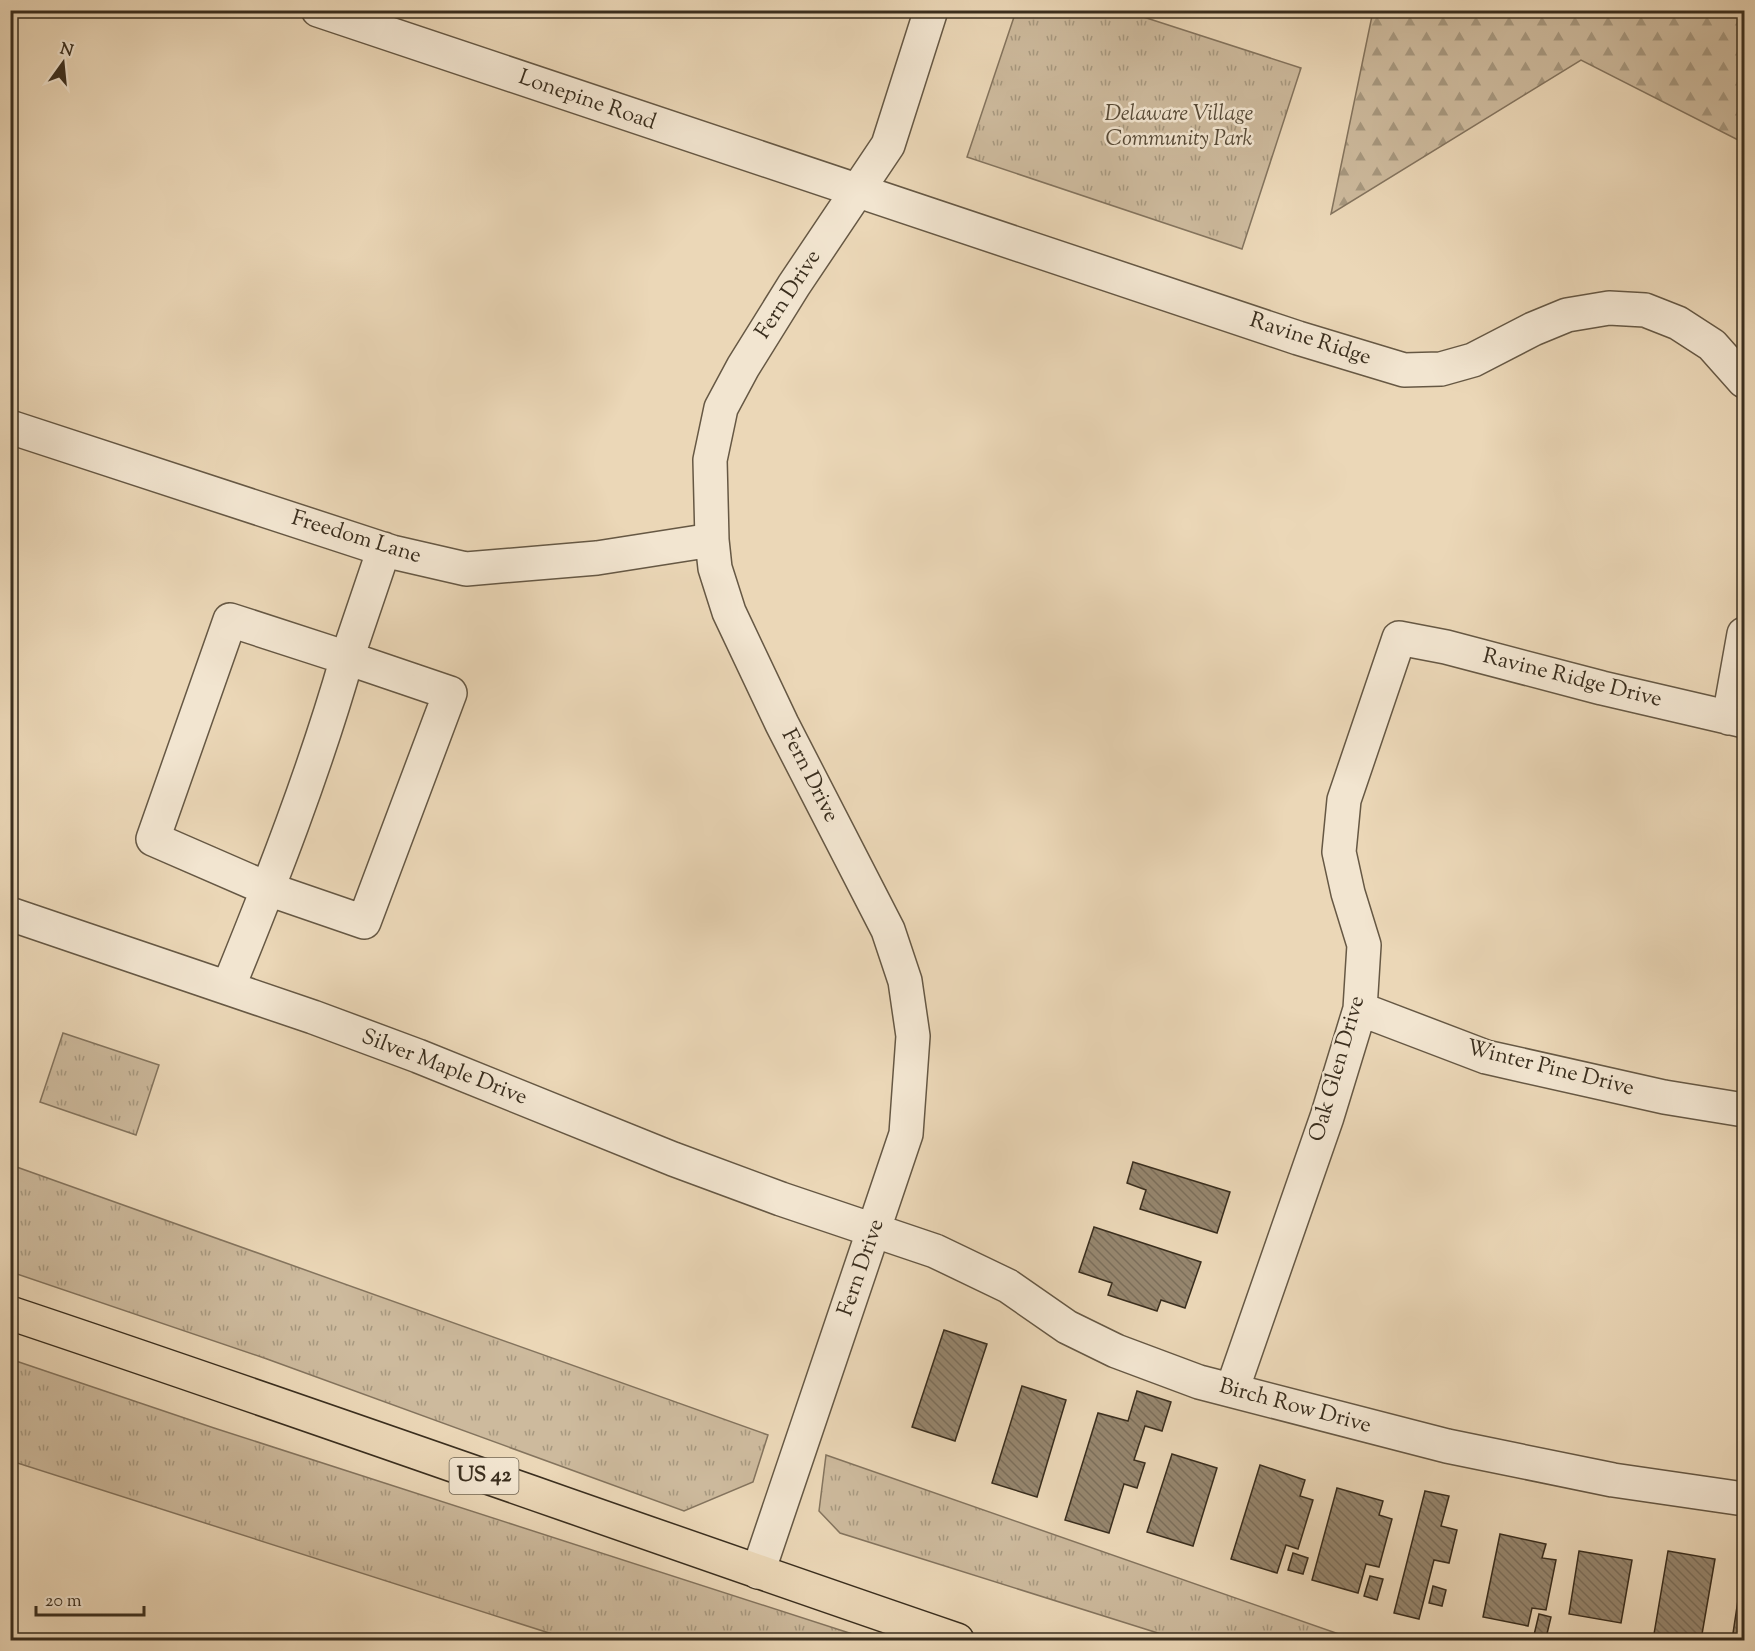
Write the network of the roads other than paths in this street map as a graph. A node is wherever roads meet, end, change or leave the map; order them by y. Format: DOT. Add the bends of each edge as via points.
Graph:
graph roads {
  1 [pos="318,10"];
  2 [pos="932,10"];
  3 [pos="857,191"];
  4 [pos="1744,381"];
  5 [pos="10,427"];
  6 [pos="712,540"];
  7 [pos="384,549"];
  8 [pos="1744,634"];
  9 [pos="1399,638"];
  10 [pos="347,658"];
  11 [pos="1737,719"];
  12 [pos="268,889"];
  13 [pos="10,914"];
  14 [pos="228,988"];
  15 [pos="1360,1009"];
  16 [pos="1744,1110"];
  17 [pos="875,1231"];
  18 [pos="10,1313"];
  19 [pos="1232,1390"];
  20 [pos="1744,1499"];
  21 [pos="758,1572"];
  22 [pos="957,1641"];
  1 -- 3 [label="street, Lonepine Road"];
  2 -- 3 [label="street, Fern Drive" via="888,145"];
  3 -- 4 [label="street, Ravine Ridge" via="1404,370 1441,369 1473,360 1567,315 1609,308 1645,310 1678,323 1712,345"];
  3 -- 6 [label="street, Fern Drive" via="754,349 721,408 710,460"];
  5 -- 7 [label="street, Freedom Lane"];
  6 -- 7 [label="street, Freedom Lane" via="597,558 466,569"];
  6 -- 17 [label="street, Fern Drive" via="715,568 729,612 888,930 905,981 913,1036 906,1134"];
  7 -- 10 [label="street"];
  8 -- 11 [label="street"];
  9 -- 11 [label="street, Ravine Ridge Drive"];
  9 -- 15 [label="street, Oak Glen Drive" via="1344,800 1340,852 1364,945"];
  10 -- 12 [label="street"];
  10 -- 12 [label="street" via="450,693 364,922"];
  10 -- 12 [label="street" via="230,620 166,800 153,839"];
  12 -- 14 [label="street"];
  13 -- 14 [label="street, Silver Maple Drive"];
  14 -- 17 [label="street, Silver Maple Drive" via="418,1056 737,1183"];
  15 -- 16 [label="street, Winter Pine Drive" via="1486,1057 1664,1097"];
  15 -- 19 [label="street, Oak Glen Drive" via="1327,1117"];
  17 -- 19 [label="street, Birch Row Drive" via="934,1251 1008,1286 1067,1327 1116,1351"];
  17 -- 21 [label="street, Fern Drive"];
  18 -- 21 [label="highway, US 42" via="237,1388"];
  19 -- 20 [label="street, Birch Row Drive" via="1447,1446 1613,1480"];
  21 -- 22 [label="highway, US 42"];
}
